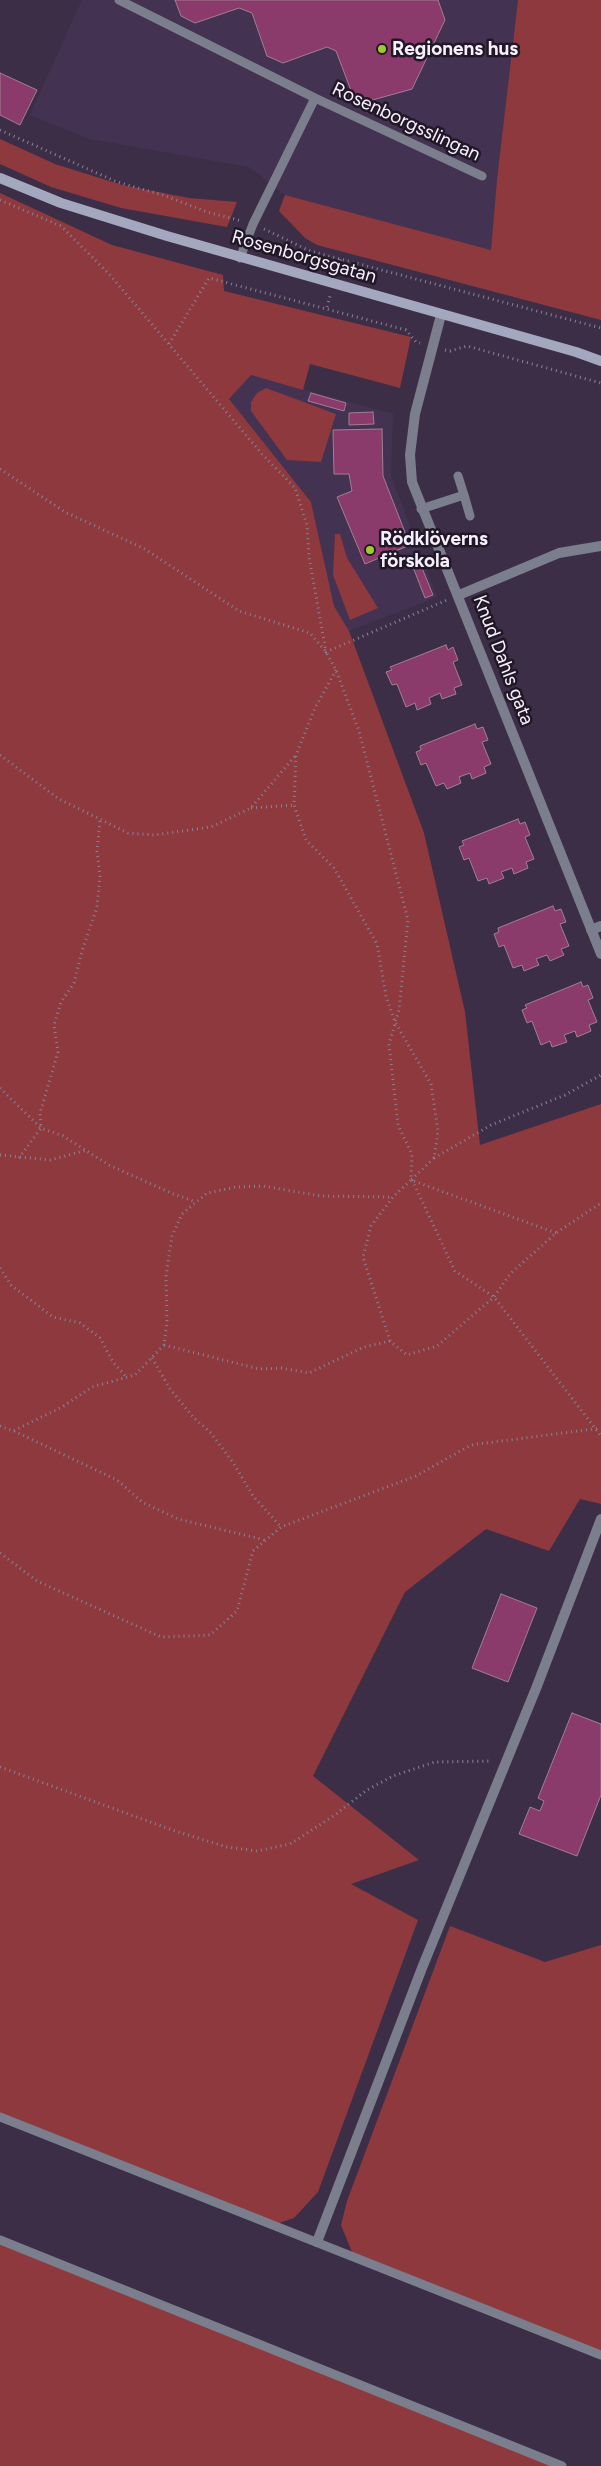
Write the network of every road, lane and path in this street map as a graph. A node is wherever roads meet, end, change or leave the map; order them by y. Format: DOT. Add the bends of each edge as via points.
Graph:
graph roads {
  1 [pos="119,0"];
  2 [pos="315,98"];
  3 [pos="0,130"];
  4 [pos="482,176"];
  5 [pos="0,178"];
  6 [pos="0,200"];
  7 [pos="253,224"];
  8 [pos="240,258"];
  9 [pos="441,315"];
  10 [pos="601,328"];
  11 [pos="169,344"];
  12 [pos="433,346"];
  13 [pos="601,361"];
  14 [pos="601,383"];
  15 [pos="0,469"];
  16 [pos="458,476"];
  17 [pos="464,495"];
  18 [pos="421,509"];
  19 [pos="470,516"];
  20 [pos="601,546"];
  21 [pos="458,595"];
  22 [pos="326,652"];
  23 [pos="336,670"];
  24 [pos="0,755"];
  25 [pos="296,755"];
  26 [pos="294,805"];
  27 [pos="251,808"];
  28 [pos="100,821"];
  29 [pos="596,928"];
  30 [pos="601,954"];
  31 [pos="395,1022"];
  32 [pos="601,1075"];
  33 [pos="0,1088"];
  34 [pos="41,1128"];
  35 [pos="87,1150"];
  36 [pos="0,1155"];
  37 [pos="19,1158"];
  38 [pos="434,1158"];
  39 [pos="411,1180"];
  40 [pos="393,1197"];
  41 [pos="196,1202"];
  42 [pos="601,1203"];
  43 [pos="556,1233"];
  44 [pos="0,1268"];
  45 [pos="494,1297"];
  46 [pos="390,1341"];
  47 [pos="164,1345"];
  48 [pos="152,1358"];
  49 [pos="126,1377"];
  50 [pos="0,1426"];
  51 [pos="594,1427"];
  52 [pos="601,1428"];
  53 [pos="13,1431"];
  54 [pos="601,1436"];
  55 [pos="601,1519"];
  56 [pos="281,1527"];
  57 [pos="265,1540"];
  58 [pos="0,1553"];
  59 [pos="506,1761"];
  60 [pos="0,1767"];
  61 [pos="0,2117"];
  62 [pos="0,2240"];
  63 [pos="317,2242"];
  64 [pos="601,2355"];
  65 [pos="562,2466"];
  1 -- 2 [label="lane, Rosenborgsslingan"];
  2 -- 4 [label="lane, Rosenborgsslingan"];
  2 -- 7 [label="lane, Rosenborgsslingan"];
  3 -- 7 [label="path" via="118,182"];
  5 -- 8 [label="street, Rosenborgsgatan" via="60,203"];
  6 -- 11 [label="path" via="61,226 110,275"];
  7 -- 8 [label="lane, Rosenborgsslingan"];
  7 -- 10 [label="path" via="310,251"];
  8 -- 9 [label="street, Rosenborgsgatan"];
  9 -- 12 [label="street, Knud Dahls gata"];
  9 -- 13 [label="street, Rosenborgsgatan"];
  11 -- 12 [label="path" via="209,278 406,330 416,342"];
  11 -- 22 [label="path" via="295,488 307,525"];
  12 -- 14 [label="path" via="450,351 467,346"];
  12 -- 18 [label="street, Knud Dahls gata" via="415,414 410,455 412,482"];
  15 -- 22 [label="path" via="65,512 145,549 239,611 310,634"];
  16 -- 17 [label="lane"];
  17 -- 18 [label="lane"];
  17 -- 19 [label="lane"];
  18 -- 21 [label="street, Knud Dahls gata"];
  20 -- 21 [label="street" via="559,553"];
  21 -- 22 [label="path"];
  21 -- 29 [label="street, Knud Dahls gata"];
  22 -- 23 [label="path"];
  23 -- 25 [label="path" via="315,708"];
  23 -- 31 [label="path" via="359,731 408,920"];
  24 -- 28 [label="path" via="59,799"];
  25 -- 26 [label="path"];
  25 -- 27 [label="path"];
  26 -- 27 [label="path"];
  26 -- 31 [label="path" via="306,840 334,868 377,944 386,996"];
  27 -- 28 [label="path" via="211,827 154,835 128,833"];
  28 -- 34 [label="path" via="97,907 82,951 80,968 61,1002 54,1025 58,1052 40,1113"];
  29 -- 30 [label="street, Knud Dahls gata"];
  31 -- 38 [label="path" via="431,1084 438,1131"];
  31 -- 39 [label="path" via="389,1044 392,1081 398,1125 412,1154"];
  32 -- 38 [label="path" via="565,1095 490,1125"];
  33 -- 34 [label="path"];
  34 -- 35 [label="path"];
  34 -- 37 [label="path"];
  35 -- 37 [label="path" via="50,1160"];
  35 -- 41 [label="path" via="109,1165"];
  36 -- 37 [label="path"];
  38 -- 39 [label="path"];
  39 -- 40 [label="path"];
  39 -- 43 [label="path"];
  39 -- 45 [label="path" via="455,1270"];
  40 -- 41 [label="path" via="322,1196 263,1186 207,1193"];
  40 -- 46 [label="path" via="371,1226 362,1258"];
  41 -- 47 [label="path" via="182,1214 172,1236 166,1276"];
  42 -- 43 [label="path"];
  43 -- 45 [label="path" via="510,1274"];
  44 -- 49 [label="path" via="11,1284 53,1317 80,1323 100,1338"];
  45 -- 46 [label="path" via="437,1346 407,1355"];
  45 -- 51 [label="path"];
  46 -- 47 [label="path" via="364,1347 309,1373 281,1368 259,1369"];
  47 -- 48 [label="path"];
  48 -- 49 [label="path" via="134,1375"];
  48 -- 56 [label="path" via="170,1389 192,1417 211,1433 254,1496"];
  49 -- 53 [label="path" via="92,1387 62,1407"];
  50 -- 53 [label="path"];
  51 -- 52 [label="path"];
  51 -- 54 [label="path"];
  51 -- 56 [label="path" via="471,1445 416,1476"];
  53 -- 57 [label="path" via="117,1480 142,1502 178,1519"];
  55 -- 59 [label="street"];
  56 -- 57 [label="path"];
  57 -- 58 [label="path" via="253,1551 237,1611 210,1635 161,1637 37,1581"];
  59 -- 60 [label="path" via="435,1762 393,1776 367,1790 290,1844 257,1851 227,1847 172,1830"];
  59 -- 63 [label="street"];
  61 -- 63 [label="lane"];
  62 -- 65 [label="lane"];
  63 -- 64 [label="lane"];
}
